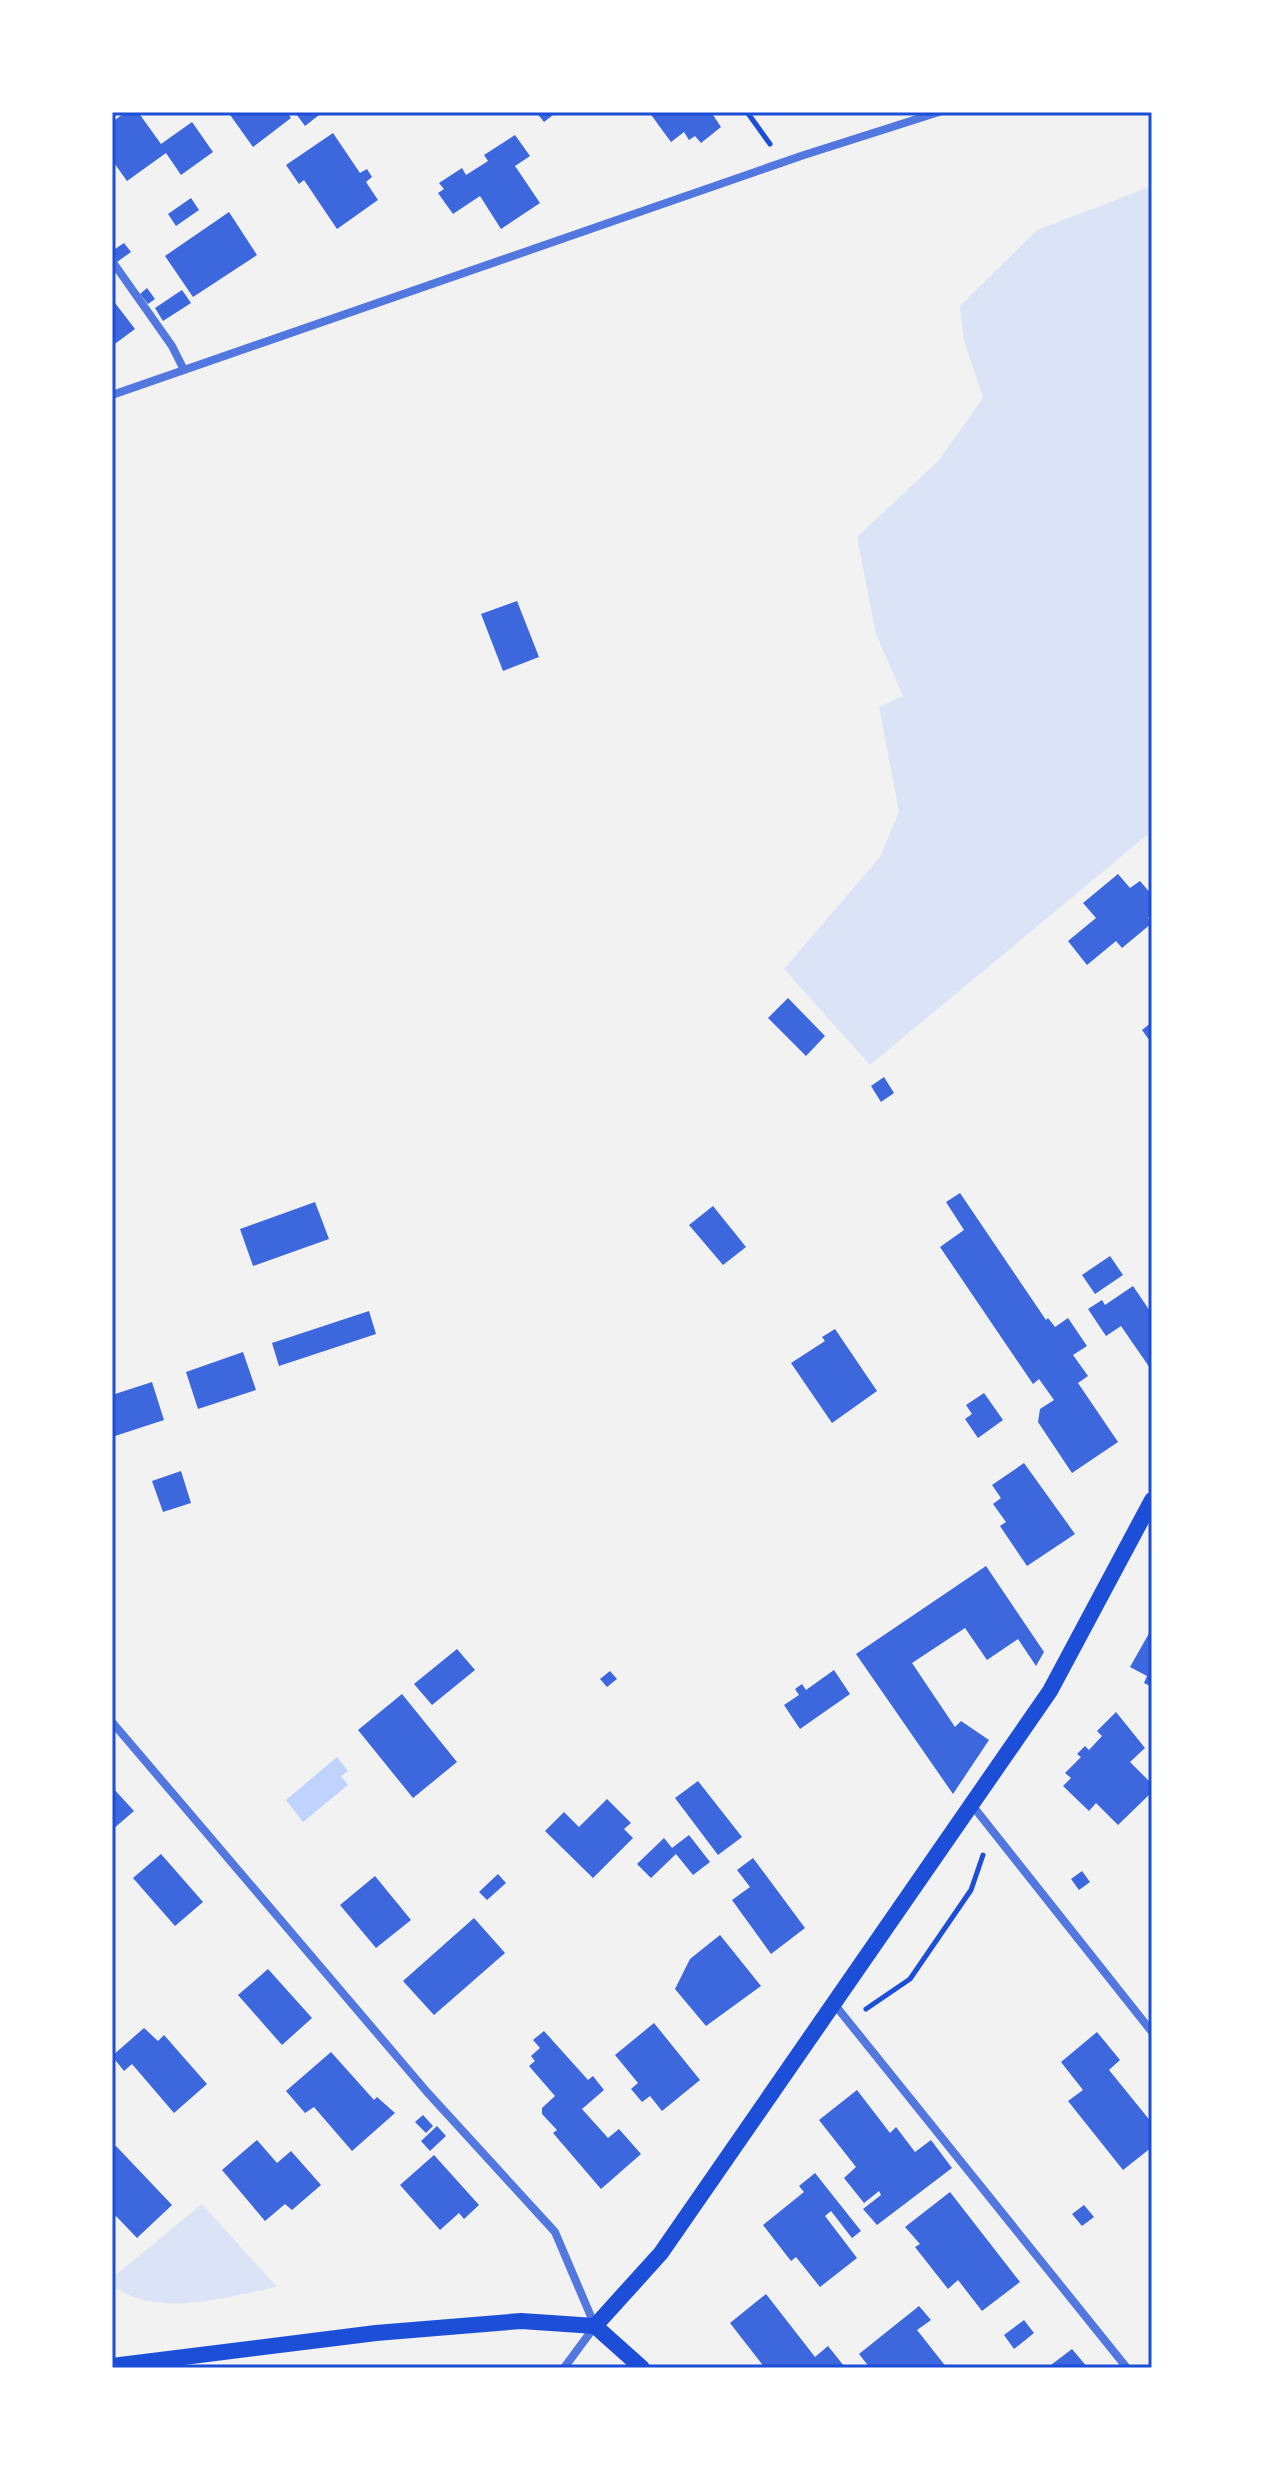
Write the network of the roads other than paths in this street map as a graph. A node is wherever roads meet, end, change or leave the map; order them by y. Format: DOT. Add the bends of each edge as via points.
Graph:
graph roads {
  1 [pos="939,112"];
  2 [pos="112,261"];
  3 [pos="184,370"];
  4 [pos="112,395"];
  5 [pos="1152,1500"];
  6 [pos="112,1722"];
  7 [pos="972,1805"];
  8 [pos="835,2005"];
  9 [pos="1152,2016"];
  10 [pos="1144,2022"];
  11 [pos="1152,2032"];
  12 [pos="595,2326"];
  13 [pos="112,2366"];
  14 [pos="564,2368"];
  15 [pos="642,2368"];
  16 [pos="1127,2368"];
  1 -- 3 [label="street"];
  2 -- 3 [label="street"];
  3 -- 4 [label="street"];
  5 -- 7 [label="main road" via="1050,1691"];
  6 -- 12 [label="street" via="427,2092 555,2232"];
  7 -- 8 [label="main road"];
  7 -- 10 [label="street"];
  8 -- 12 [label="main road" via="661,2253"];
  8 -- 16 [label="street"];
  9 -- 10 [label="street"];
  10 -- 11 [label="street"];
  12 -- 13 [label="main road" via="521,2321 376,2333"];
  12 -- 14 [label="street"];
  12 -- 15 [label="main road"];
}
